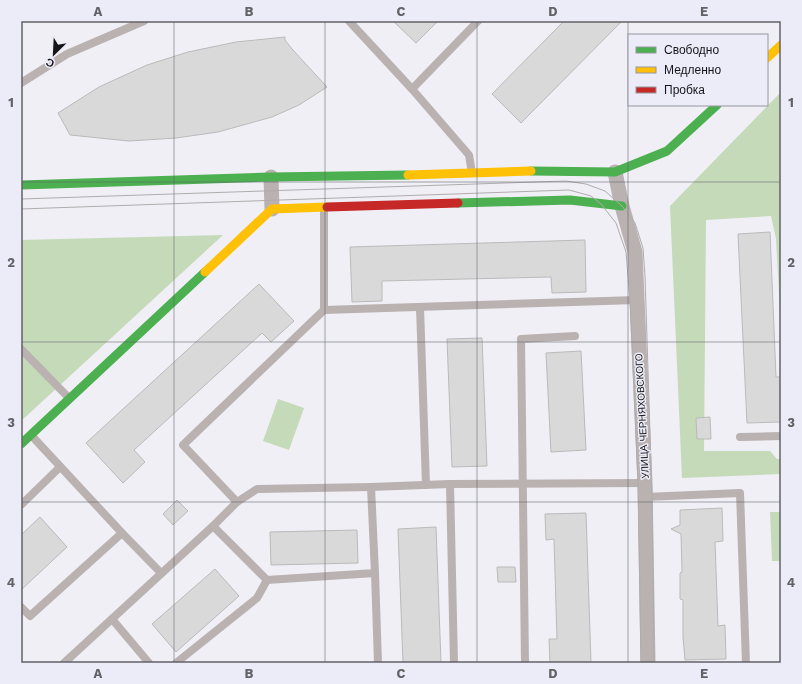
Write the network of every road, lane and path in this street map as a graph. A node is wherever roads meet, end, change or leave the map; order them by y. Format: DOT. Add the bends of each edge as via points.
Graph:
graph roads {
  1 [pos="144,21"];
  2 [pos="349,21"];
  3 [pos="478,21"];
  4 [pos="781,45"];
  5 [pos="768,57"];
  6 [pos="21,82"];
  7 [pos="412,89"];
  8 [pos="716,106"];
  9 [pos="615,172"];
  10 [pos="472,174"];
  11 [pos="271,177"];
  12 [pos="21,185"];
  13 [pos="622,206"];
  14 [pos="324,208"];
  15 [pos="272,209"];
  16 [pos="637,300"];
  17 [pos="420,307"];
  18 [pos="324,310"];
  19 [pos="575,336"];
  20 [pos="21,349"];
  21 [pos="70,399"];
  22 [pos="31,435"];
  23 [pos="781,436"];
  24 [pos="740,437"];
  25 [pos="21,444"];
  26 [pos="60,467"];
  27 [pos="522,483"];
  28 [pos="450,484"];
  29 [pos="426,485"];
  30 [pos="371,488"];
  31 [pos="645,490"];
  32 [pos="237,502"];
  33 [pos="21,505"];
  34 [pos="213,526"];
  35 [pos="122,533"];
  36 [pos="161,573"];
  37 [pos="375,573"];
  38 [pos="267,580"];
  39 [pos="21,606"];
  40 [pos="112,619"];
  41 [pos="64,663"];
  42 [pos="149,663"];
  43 [pos="176,663"];
  44 [pos="378,663"];
  45 [pos="454,663"];
  46 [pos="525,663"];
  47 [pos="648,663"];
  48 [pos="746,663"];
  1 -- 6 [label="lane" via="67,54"];
  2 -- 7 [label="lane"];
  3 -- 7 [label="lane"];
  4 -- 5 [label="street"];
  7 -- 10 [label="lane" via="470,155"];
  8 -- 9 [label="street" via="667,151"];
  9 -- 10 [label="street" via="540,171"];
  9 -- 13 [label="street, УЛИЦА ЧЕРНЯХОВСКОГО"];
  10 -- 11 [label="street"];
  11 -- 12 [label="street"];
  11 -- 15 [label="street"];
  13 -- 14 [label="street" via="570,200"];
  13 -- 16 [label="street, УЛИЦА ЧЕРНЯХОВСКОГО" via="635,252"];
  14 -- 15 [label="street"];
  14 -- 18 [label="lane"];
  15 -- 21 [label="street"];
  16 -- 17 [label="lane"];
  16 -- 31 [label="street, УЛИЦА ЧЕРНЯХОВСКОГО"];
  17 -- 18 [label="lane"];
  17 -- 29 [label="lane"];
  18 -- 32 [label="lane" via="183,445"];
  19 -- 27 [label="lane" via="521,339"];
  20 -- 21 [label="lane"];
  21 -- 22 [label="street"];
  22 -- 25 [label="street"];
  22 -- 26 [label="lane"];
  23 -- 24 [label="lane"];
  26 -- 33 [label="lane"];
  26 -- 35 [label="lane"];
  27 -- 28 [label="lane"];
  27 -- 31 [label="lane"];
  27 -- 46 [label="lane"];
  28 -- 29 [label="lane"];
  28 -- 45 [label="lane"];
  29 -- 30 [label="lane"];
  30 -- 32 [label="lane" via="257,490"];
  30 -- 37 [label="lane"];
  31 -- 47 [label="street, УЛИЦА ЧЕРНЯХОВСКОГО"];
  31 -- 48 [label="lane" via="740,493"];
  32 -- 34 [label="lane"];
  34 -- 36 [label="lane"];
  34 -- 38 [label="lane"];
  35 -- 36 [label="lane"];
  35 -- 39 [label="lane" via="30,616"];
  36 -- 40 [label="lane"];
  37 -- 38 [label="lane"];
  37 -- 44 [label="lane"];
  38 -- 43 [label="lane" via="256,598"];
  40 -- 41 [label="lane"];
  40 -- 42 [label="lane"];
}
